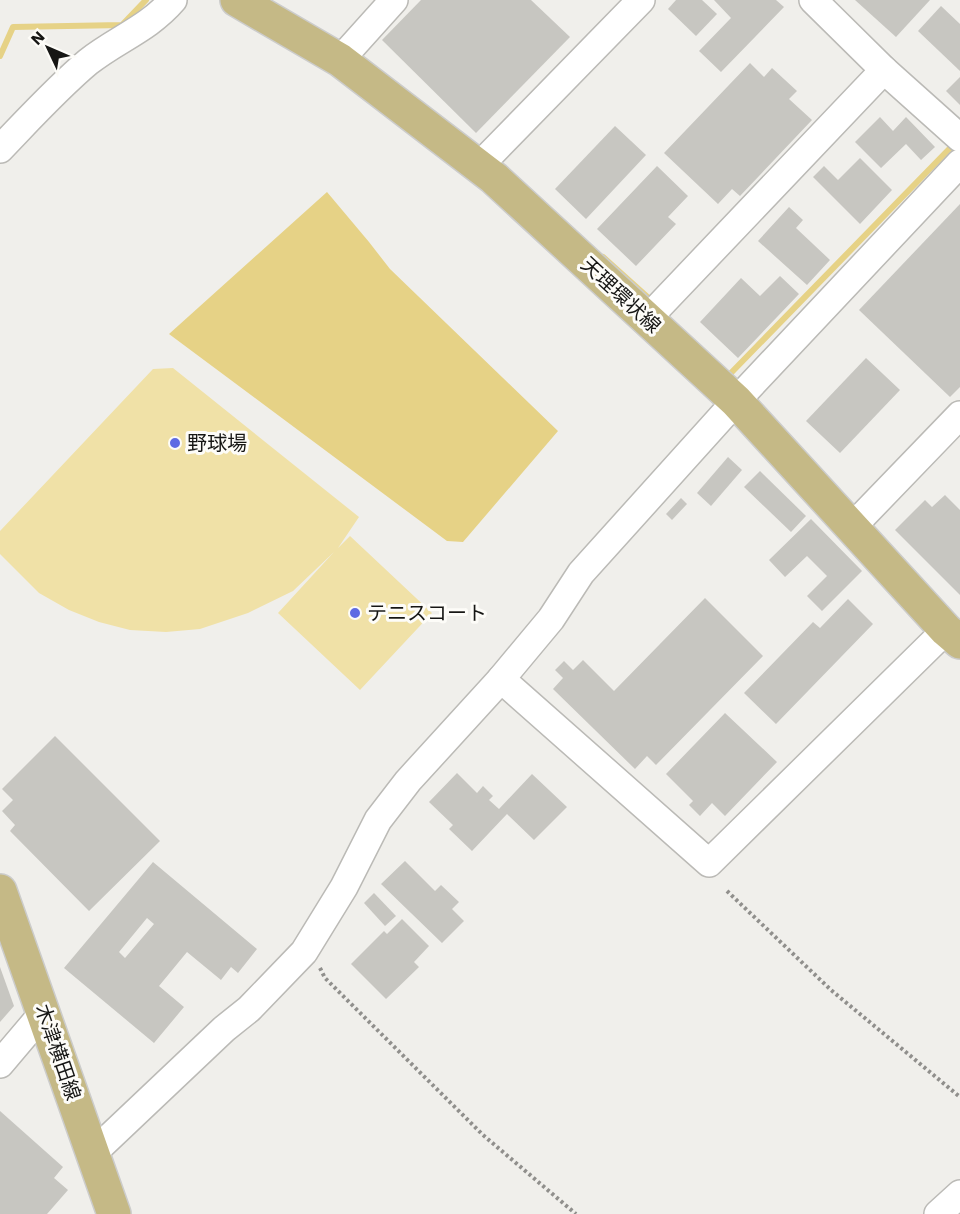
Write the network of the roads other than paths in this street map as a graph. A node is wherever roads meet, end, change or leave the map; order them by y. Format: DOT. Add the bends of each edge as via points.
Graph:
graph roads {
  1 [pos="173,0"];
  2 [pos="237,0"];
  3 [pos="394,0"];
  4 [pos="641,0"];
  5 [pos="813,0"];
  6 [pos="340,60"];
  7 [pos="884,70"];
  8 [pos="960,138"];
  9 [pos="0,150"];
  10 [pos="960,163"];
  11 [pos="479,166"];
  12 [pos="647,319"];
  13 [pos="736,400"];
  14 [pos="960,415"];
  15 [pos="852,527"];
  16 [pos="953,636"];
  17 [pos="501,679"];
  18 [pos="0,891"];
  19 [pos="44,1012"];
  20 [pos="0,1064"];
  21 [pos="93,1153"];
  22 [pos="960,1194"];
  23 [pos="114,1214"];
  24 [pos="938,1214"];
  1 -- 9 [label="street" via="161,15 90,62"];
  2 -- 6 [label="main road, 天理環状線"];
  3 -- 6 [label="street"];
  4 -- 11 [label="street"];
  5 -- 7 [label="street"];
  6 -- 11 [label="main road, 天理環状線"];
  7 -- 8 [label="street"];
  7 -- 12 [label="street"];
  10 -- 13 [label="street"];
  11 -- 12 [label="main road, 天理環状線"];
  12 -- 13 [label="main road, 天理環状線"];
  13 -- 15 [label="main road, 天理環状線"];
  13 -- 17 [label="street" via="581,573"];
  14 -- 15 [label="street"];
  15 -- 16 [label="main road, 天理環状線"];
  16 -- 17 [label="street" via="709,863"];
  17 -- 21 [label="street" via="408,781 378,820 344,887 304,952 249,1009"];
  18 -- 19 [label="main road, 木津横田線"];
  19 -- 20 [label="street"];
  19 -- 21 [label="main road, 木津横田線"];
  21 -- 23 [label="main road, 木津横田線"];
  22 -- 24 [label="street"];
}
